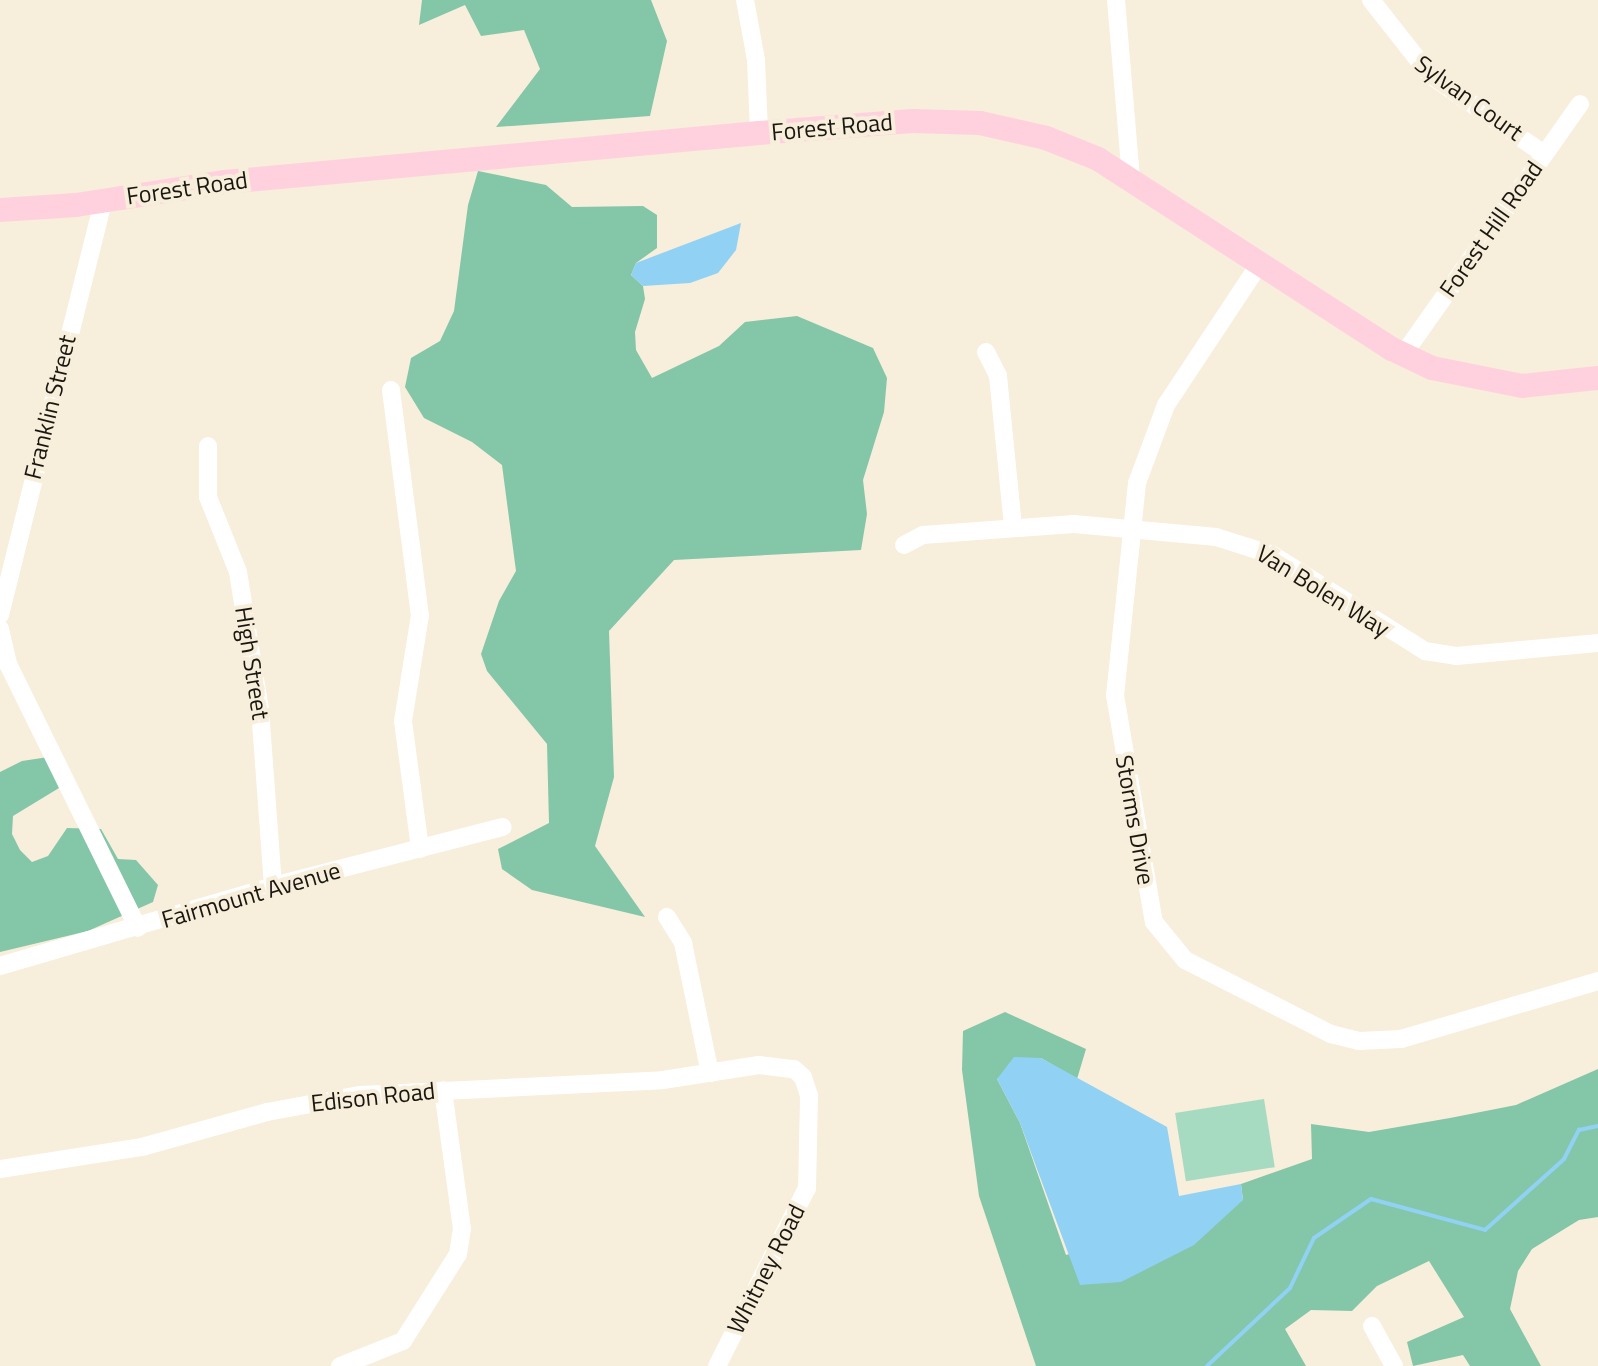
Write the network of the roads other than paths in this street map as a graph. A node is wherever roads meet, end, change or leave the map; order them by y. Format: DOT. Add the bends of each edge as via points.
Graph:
graph roads {
  1 [pos="745,0"];
  2 [pos="1116,0"];
  3 [pos="1371,0"];
  4 [pos="1580,104"];
  5 [pos="759,133"];
  6 [pos="1544,154"];
  7 [pos="1131,180"];
  8 [pos="103,201"];
  9 [pos="0,210"];
  10 [pos="1260,263"];
  11 [pos="986,352"];
  12 [pos="1403,355"];
  13 [pos="1598,378"];
  14 [pos="391,390"];
  15 [pos="208,446"];
  16 [pos="1013,526"];
  17 [pos="1131,529"];
  18 [pos="904,545"];
  19 [pos="0,606"];
  20 [pos="0,615"];
  21 [pos="0,629"];
  22 [pos="1598,643"];
  23 [pos="503,827"];
  24 [pos="420,849"];
  25 [pos="273,886"];
  26 [pos="667,917"];
  27 [pos="138,928"];
  28 [pos="1,965"];
  29 [pos="1598,981"];
  30 [pos="710,1073"];
  31 [pos="443,1090"];
  32 [pos="42,1163"];
  33 [pos="0,1169"];
  34 [pos="0,1179"];
  35 [pos="1372,1326"];
  36 [pos="340,1366"];
  37 [pos="717,1366"];
  38 [pos="1394,1366"];
  1 -- 5 [label="street" via="756,60"];
  2 -- 7 [label="street"];
  3 -- 6 [label="street, Sylvan Court" via="1430,75"];
  4 -- 6 [label="street, Forest Hill Road"];
  5 -- 7 [label="main road, Forest Road" via="913,121 980,123 1077,149"];
  5 -- 8 [label="main road, Forest Road" via="225,182"];
  6 -- 12 [label="street, Forest Hill Road"];
  7 -- 10 [label="main road, Forest Road"];
  8 -- 9 [label="main road, Forest Road"];
  8 -- 19 [label="street, Franklin Street"];
  10 -- 12 [label="main road, Forest Road"];
  10 -- 17 [label="street, Storms Drive" via="1153,431 1137,483"];
  11 -- 16 [label="street" via="998,376"];
  12 -- 13 [label="main road, Forest Road" via="1493,384 1551,386"];
  14 -- 24 [label="street" via="420,624 403,721"];
  15 -- 25 [label="street, High Street" via="208,497 238,572 260,709"];
  16 -- 17 [label="street, Van Bolen Way"];
  16 -- 18 [label="street, Van Bolen Way" via="923,535"];
  17 -- 22 [label="street, Van Bolen Way" via="1216,537 1256,547 1425,651 1456,656"];
  17 -- 29 [label="street, Storms Drive" via="1116,667 1117,724 1150,906 1171,949 1331,1034 1359,1041 1401,1039"];
  19 -- 20 [label="street, Franklin Street"];
  21 -- 27 [label="street" via="8,664"];
  23 -- 24 [label="street, Fairmount Avenue"];
  24 -- 25 [label="street, Fairmount Avenue"];
  25 -- 27 [label="street, Fairmount Avenue"];
  26 -- 30 [label="street" via="683,943"];
  27 -- 28 [label="street, Fairmount Avenue"];
  30 -- 31 [label="street, Edison Road"];
  30 -- 37 [label="street, Whitney Road" via="759,1065 794,1069 807,1086 812,1137 800,1205"];
  31 -- 32 [label="street, Edison Road" via="300,1105 142,1147"];
  31 -- 36 [label="street" via="462,1229 458,1254 403,1341"];
  32 -- 33 [label="street, Edison Road"];
  32 -- 34 [label="street, Edison Road"];
  35 -- 38 [label="street"];
}
